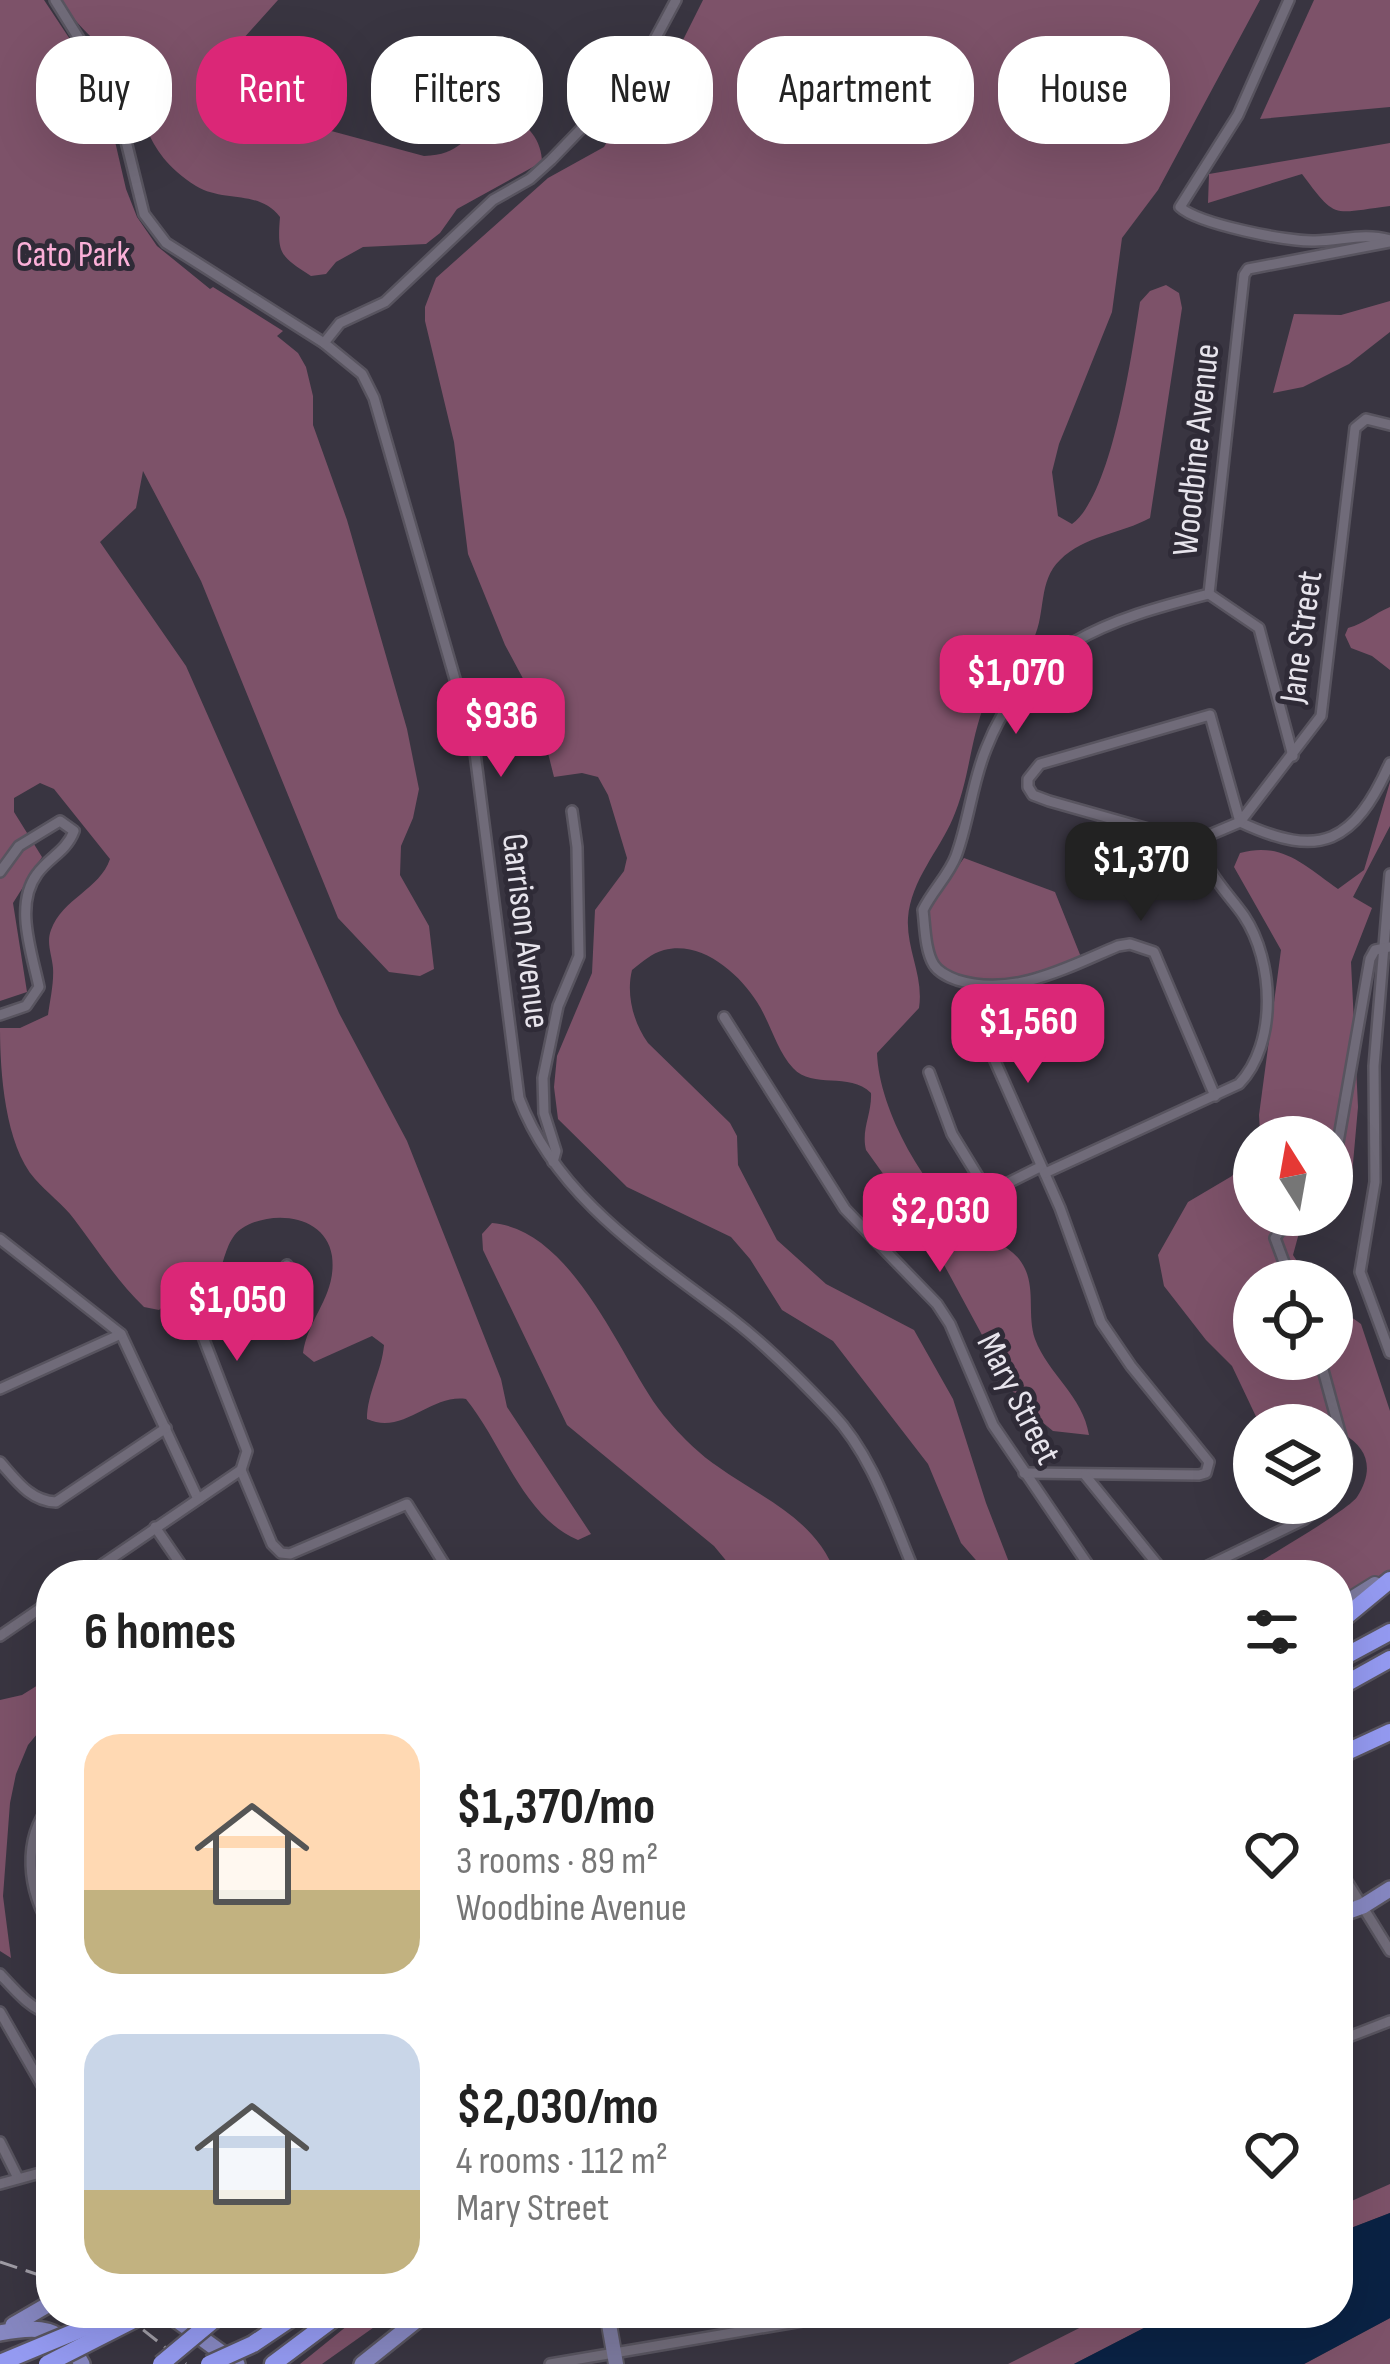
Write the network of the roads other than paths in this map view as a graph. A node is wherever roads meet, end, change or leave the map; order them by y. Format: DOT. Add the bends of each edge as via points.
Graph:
graph roads {
  1 [pos="55,0"];
  2 [pos="676,0"];
  3 [pos="1289,0"];
  4 [pos="1390,241"];
  5 [pos="324,343"];
  6 [pos="1390,425"];
  7 [pos="1209,594"];
  8 [pos="1293,756"];
  9 [pos="1390,763"];
  10 [pos="572,811"];
  11 [pos="1240,822"];
  12 [pos="1201,844"];
  13 [pos="0,872"];
  14 [pos="1390,874"];
  15 [pos="1387,947"];
  16 [pos="0,1015"];
  17 [pos="724,1017"];
  18 [pos="976,1018"];
  19 [pos="928,1072"];
  20 [pos="1215,1096"];
  21 [pos="1344,1116"];
  22 [pos="553,1162"];
  23 [pos="1043,1170"];
  24 [pos="0,1239"];
  25 [pos="287,1265"];
  26 [pos="121,1334"];
  27 [pos="1390,1353"];
  28 [pos="0,1389"];
  29 [pos="166,1428"];
  30 [pos="0,1462"];
  31 [pos="241,1470"];
  32 [pos="1024,1474"];
  33 [pos="1084,1475"];
  34 [pos="198,1499"];
  35 [pos="1295,1524"];
  36 [pos="155,1527"];
  37 [pos="108,1560"];
  38 [pos="178,1560"];
  39 [pos="442,1560"];
  40 [pos="909,1560"];
  41 [pos="1084,1560"];
  42 [pos="1154,1560"];
  43 [pos="1220,1560"];
  44 [pos="1390,1577"];
  45 [pos="1353,1598"];
  46 [pos="1353,1609"];
  47 [pos="36,1611"];
  48 [pos="1390,1631"];
  49 [pos="0,1636"];
  50 [pos="1353,1652"];
  51 [pos="1390,1659"];
  52 [pos="1353,1680"];
  53 [pos="1390,1732"];
  54 [pos="1353,1751"];
  55 [pos="36,1836"];
  56 [pos="1390,1889"];
  57 [pos="1353,1890"];
  58 [pos="36,1898"];
  59 [pos="1363,1906"];
  60 [pos="1353,1910"];
  61 [pos="1390,1952"];
  62 [pos="0,1974"];
  63 [pos="36,2008"];
  64 [pos="0,2012"];
  65 [pos="1390,2021"];
  66 [pos="1353,2035"];
  67 [pos="36,2076"];
  68 [pos="0,2143"];
  69 [pos="36,2174"];
  70 [pos="18,2178"];
  71 [pos="0,2184"];
  72 [pos="36,2311"];
  73 [pos="36,2326"];
  74 [pos="47,2328"];
  75 [pos="83,2328"];
  76 [pos="118,2328"];
  77 [pos="188,2328"];
  78 [pos="204,2328"];
  79 [pos="277,2328"];
  80 [pos="320,2328"];
  81 [pos="407,2328"];
  82 [pos="610,2328"];
  83 [pos="758,2328"];
  84 [pos="0,2333"];
  85 [pos="615,2359"];
  86 [pos="0,2362"];
  87 [pos="273,2363"];
  88 [pos="47,2364"];
  89 [pos="82,2364"];
  90 [pos="161,2364"];
  91 [pos="209,2364"];
  92 [pos="238,2364"];
  93 [pos="362,2364"];
  94 [pos="550,2364"];
  1 -- 5 [label="street, Garrison Avenue" via="106,82 144,214 166,243"];
  2 -- 5 [label="street" via="639,69 551,160 493,200 385,302 340,323"];
  3 -- 4 [label="street" via="1238,115 1180,206 1197,218 1291,239"];
  4 -- 7 [label="street, Woodbine Avenue" via="1244,275"];
  5 -- 22 [label="street, Garrison Avenue" via="362,374 374,398 474,746 519,1098"];
  6 -- 8 [label="street, Jane Street" via="1366,419 1355,428 1325,696"];
  7 -- 8 [label="street" via="1258,628"];
  7 -- 20 [label="street, Woodbine Avenue" via="1096,630 1046,658 1005,707 956,859 923,910 934,965 968,983 1028,982 1130,944 1154,952"];
  8 -- 11 [label="street, Jane Street"];
  9 -- 11 [label="street" via="1341,834 1296,841"];
  10 -- 22 [label="street" via="579,956 543,1078"];
  11 -- 12 [label="street, Jane Street"];
  11 -- 12 [label="street" via="1210,715 1040,764 1028,779 1033,795"];
  12 -- 20 [label="street" via="1256,937 1266,992 1256,1061 1240,1084"];
  13 -- 16 [label="street" via="19,846 59,821 74,831 26,897 39,987 26,1006"];
  14 -- 15 [label="street"];
  15 -- 21 [label="street" via="1375,950 1368,967"];
  15 -- 27 [label="street" via="1374,1066 1375,1182 1360,1273"];
  17 -- 32 [label="street, Mary Street" via="844,1209 937,1304"];
  18 -- 23 [label="street"];
  19 -- 23 [label="street" via="982,1183 998,1188"];
  20 -- 23 [label="street"];
  22 -- 40 [label="street, Garrison Avenue" via="593,1210 735,1322 832,1413 855,1439"];
  23 -- 33 [label="street" via="1101,1322 1209,1462 1199,1475"];
  24 -- 26 [label="street"];
  25 -- 31 [label="street" via="203,1336 247,1451"];
  26 -- 28 [label="street"];
  26 -- 29 [label="street"];
  29 -- 30 [label="street" via="56,1502 28,1492"];
  29 -- 34 [label="street"];
  31 -- 34 [label="street"];
  31 -- 39 [label="street" via="281,1553 407,1504"];
  32 -- 33 [label="street"];
  32 -- 41 [label="street, Mary Street"];
  33 -- 42 [label="street"];
  34 -- 36 [label="street"];
  35 -- 43 [label="street"];
  36 -- 37 [label="street"];
  36 -- 38 [label="street"];
  44 -- 45 [label="street"];
  44 -- 46 [label="highway"];
  47 -- 49 [label="street"];
  48 -- 50 [label="highway"];
  51 -- 52 [label="highway"];
  53 -- 54 [label="highway"];
  55 -- 58 [label="street"];
  56 -- 59 [label="main road"];
  57 -- 59 [label="street"];
  59 -- 60 [label="main road"];
  59 -- 61 [label="street"];
  62 -- 63 [label="street"];
  64 -- 67 [label="street"];
  65 -- 66 [label="street"];
  68 -- 70 [label="street"];
  69 -- 70 [label="street"];
  70 -- 71 [label="street"];
  72 -- 84 [label="main road"];
  73 -- 84 [label="main road"];
  74 -- 89 [label="main road"];
  75 -- 86 [label="highway, bridge"];
  76 -- 88 [label="highway, bridge"];
  77 -- 92 [label="main road"];
  78 -- 90 [label="highway, bridge"];
  79 -- 91 [label="highway, bridge"];
  80 -- 87 [label="highway"];
  81 -- 93 [label="main road"];
  82 -- 85 [label="street"];
  83 -- 85 [label="street"];
  85 -- 94 [label="street"];
}
